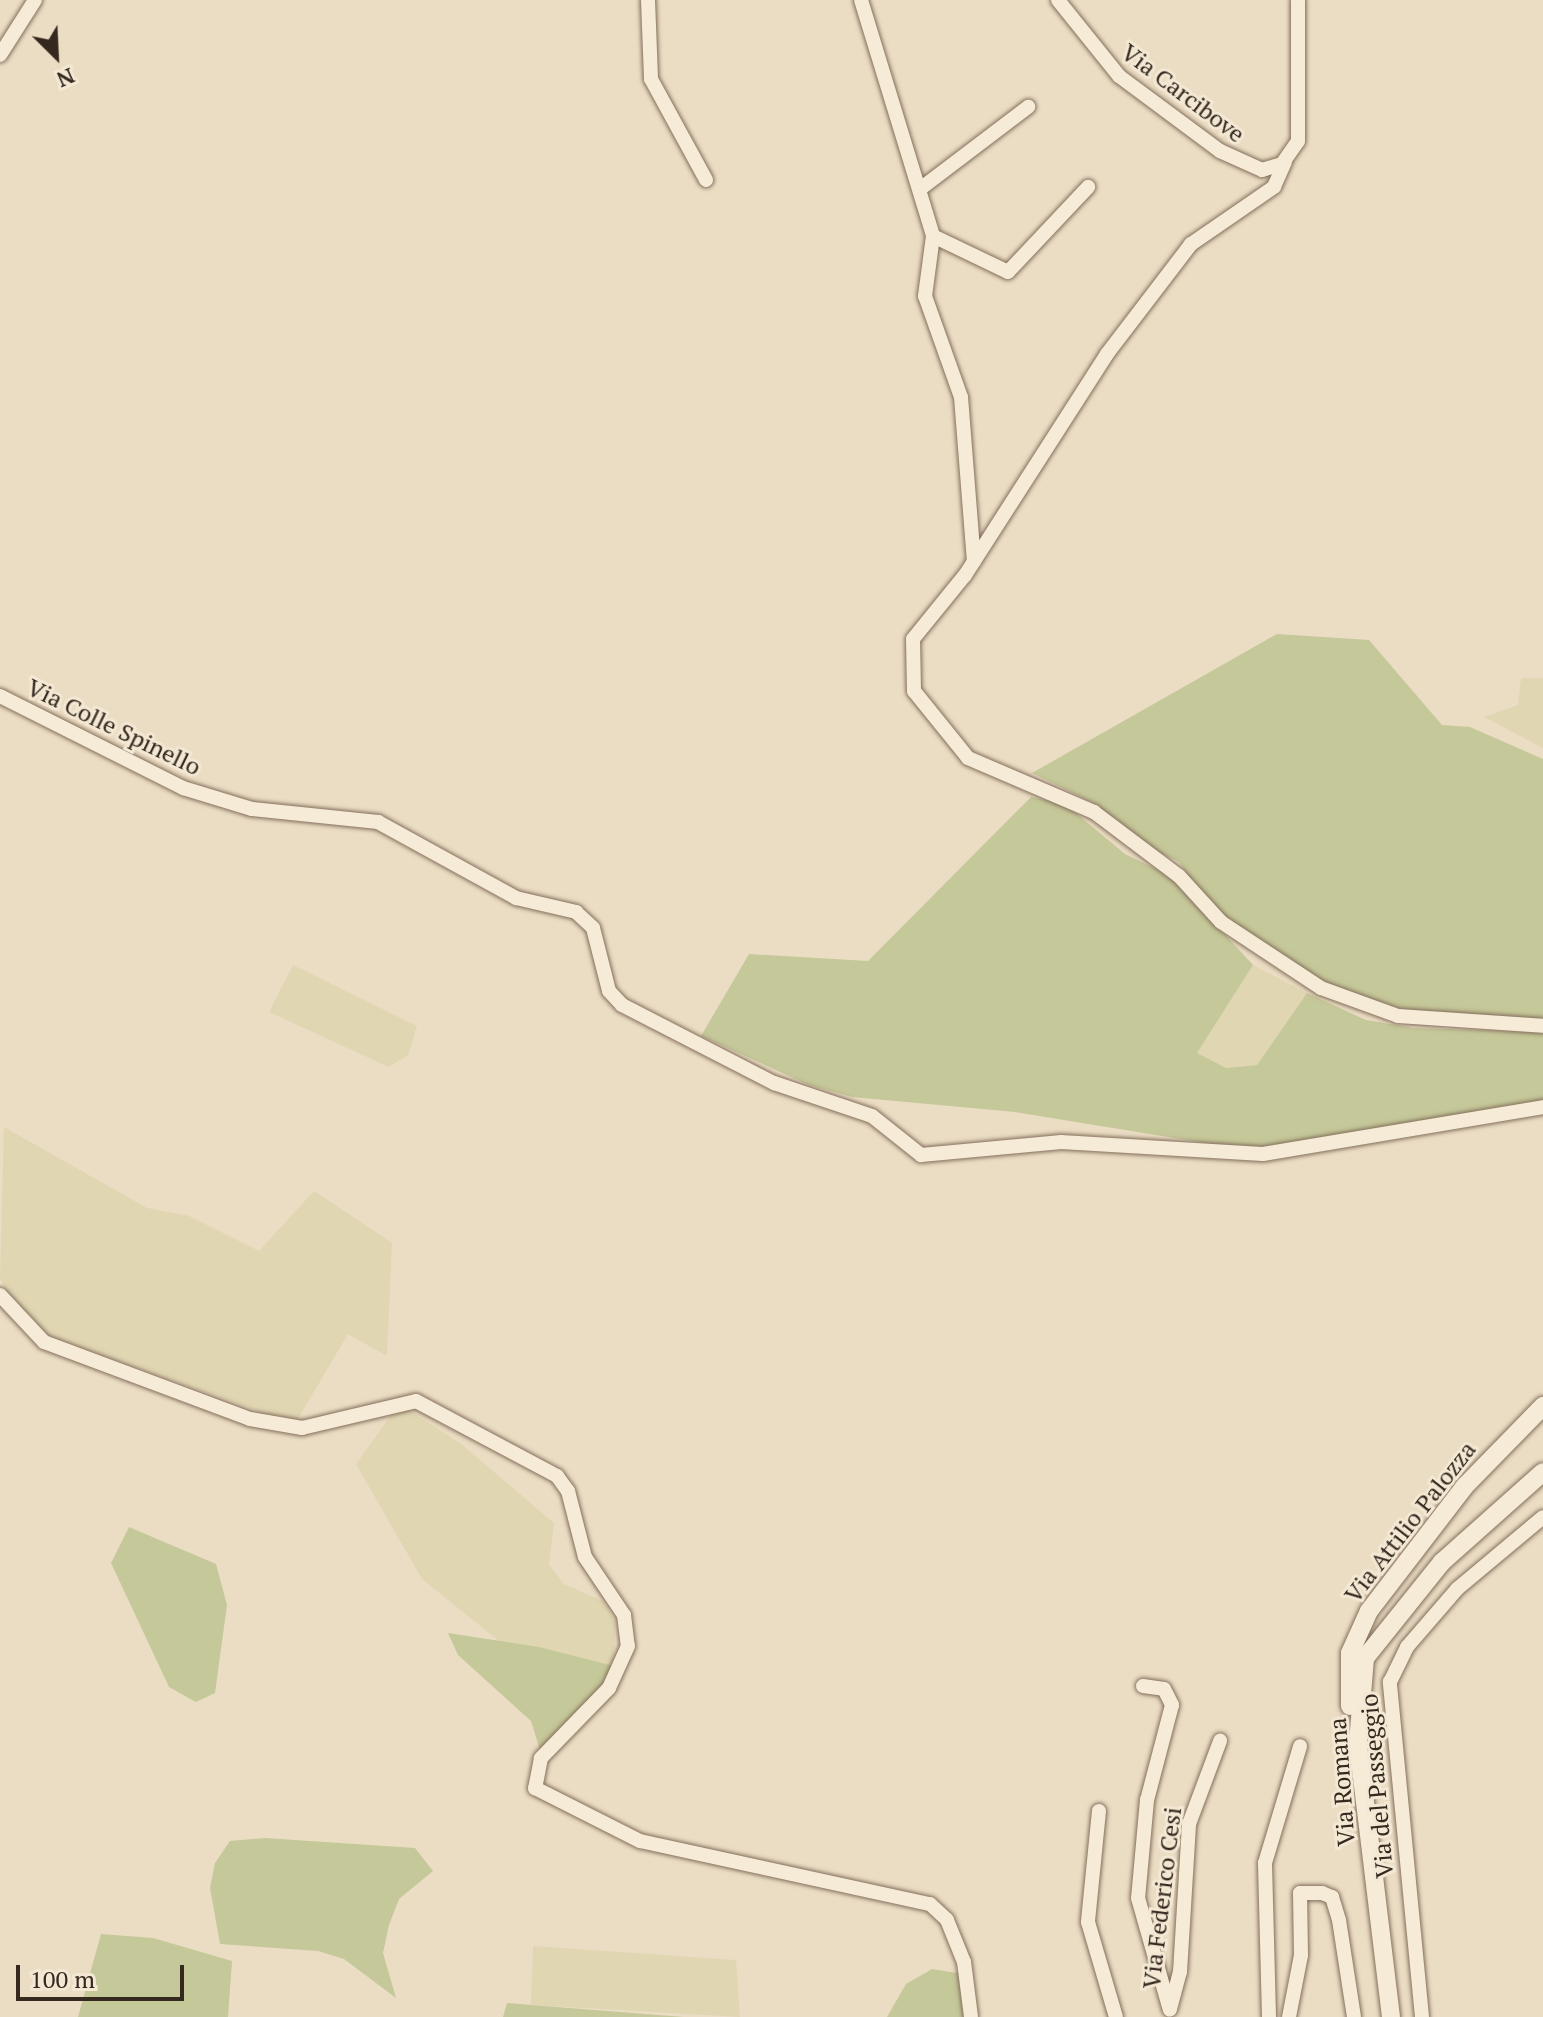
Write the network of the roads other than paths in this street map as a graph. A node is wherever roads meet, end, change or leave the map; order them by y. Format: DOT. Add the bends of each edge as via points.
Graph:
graph roads {
  1 [pos="35,0"];
  2 [pos="648,0"];
  3 [pos="861,0"];
  4 [pos="1058,0"];
  5 [pos="1298,0"];
  6 [pos="0,55"];
  7 [pos="1028,107"];
  8 [pos="1285,162"];
  9 [pos="706,180"];
  10 [pos="1088,187"];
  11 [pos="920,189"];
  12 [pos="933,236"];
  13 [pos="974,561"];
  14 [pos="0,696"];
  15 [pos="1543,1026"];
  16 [pos="1543,1107"];
  17 [pos="0,1295"];
  18 [pos="1543,1406"];
  19 [pos="1543,1472"];
  20 [pos="1543,1517"];
  21 [pos="1143,1686"];
  22 [pos="1358,1732"];
  23 [pos="1220,1741"];
  24 [pos="1300,1746"];
  25 [pos="1099,1811"];
  26 [pos="1169,2013"];
  27 [pos="971,2017"];
  28 [pos="1116,2017"];
  29 [pos="1269,2017"];
  30 [pos="1289,2017"];
  31 [pos="1354,2017"];
  32 [pos="1391,2017"];
  33 [pos="1422,2017"];
  1 -- 6 [label="street"];
  2 -- 9 [label="street" via="653,85"];
  3 -- 11 [label="street"];
  4 -- 8 [label="street, Via Carcibove" via="1111,69 1212,145 1254,169"];
  5 -- 8 [label="street" via="1300,125"];
  7 -- 11 [label="street"];
  8 -- 13 [label="street" via="1274,187 1210,227 1181,257 1099,365"];
  10 -- 12 [label="street" via="1008,272"];
  11 -- 12 [label="street"];
  12 -- 13 [label="street" via="925,296 961,397"];
  13 -- 15 [label="street" via="910,652 917,700 958,750 1094,812 1179,876 1221,922 1342,999 1417,1019"];
  14 -- 16 [label="street, Via Colle Spinello" via="210,796 252,809 378,822 512,896 576,912 593,928 609,991 622,1005 782,1086 878,1119 921,1155 1053,1142 1263,1154"];
  17 -- 27 [label="street" via="44,1342 264,1423 302,1428 416,1401 550,1471 568,1491 583,1552 622,1611 629,1641 609,1688 538,1763 535,1788 645,1842 930,1904 947,1920 966,1967"];
  18 -- 22 [label="street, Via Attilio Palozza" via="1465,1486 1360,1626 1347,1674"];
  19 -- 22 [label="street, Via Romana" via="1451,1553 1375,1639 1364,1663"];
  20 -- 33 [label="street, Via del Passeggio" via="1457,1589 1407,1647 1390,1682"];
  21 -- 26 [label="street" via="1164,1689 1172,1705 1148,1793 1138,1898"];
  22 -- 32 [label="street, Via Romana"];
  23 -- 26 [label="street, Via Federico Cesi" via="1189,1824 1180,1972"];
  24 -- 29 [label="street" via="1265,1863"];
  25 -- 28 [label="street" via="1088,1922"];
  30 -- 31 [label="street" via="1301,1955 1300,1893 1332,1897"];
}
